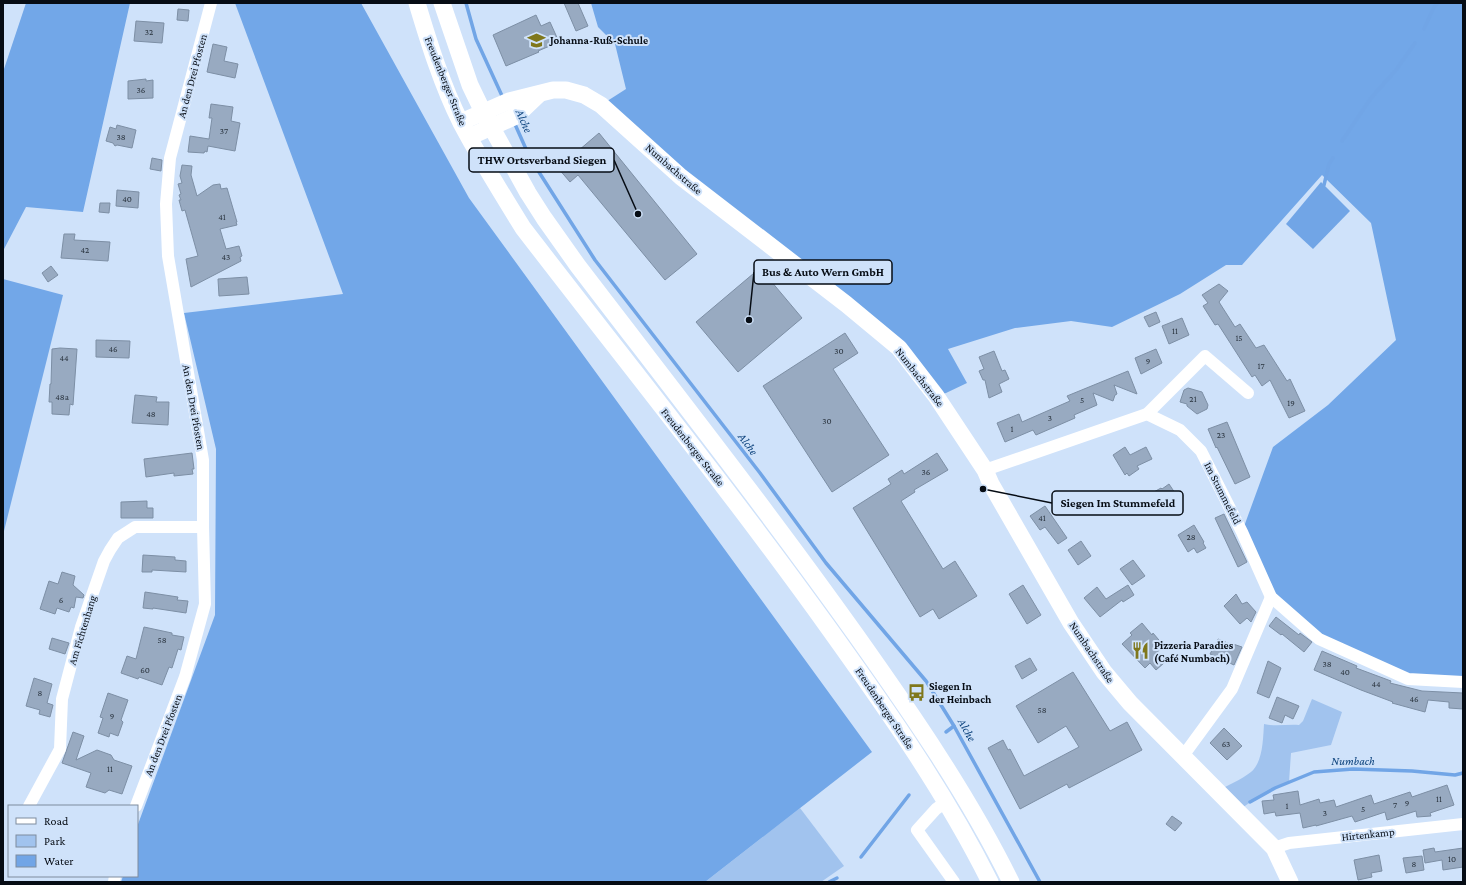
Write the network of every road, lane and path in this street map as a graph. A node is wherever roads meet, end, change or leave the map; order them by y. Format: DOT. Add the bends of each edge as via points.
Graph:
graph roads {
  1 [pos="211,3"];
  2 [pos="417,3"];
  3 [pos="442,3"];
  4 [pos="539,94"];
  5 [pos="483,112"];
  6 [pos="461,122"];
  7 [pos="491,127"];
  8 [pos="469,137"];
  9 [pos="1248,394"];
  10 [pos="1147,414"];
  11 [pos="986,470"];
  12 [pos="203,527"];
  13 [pos="1271,596"];
  14 [pos="1463,682"];
  15 [pos="1183,756"];
  16 [pos="946,802"];
  17 [pos="30,805"];
  18 [pos="136,805"];
  19 [pos="1463,824"];
  20 [pos="1274,848"];
  21 [pos="954,882"];
  22 [pos="990,882"];
  23 [pos="1011,882"];
  24 [pos="1290,882"];
  1 -- 12 [label="street, An den Drei Pfosten" via="170,158 166,204 168,256 203,460"];
  2 -- 6 [label="main road, Freudenberger Straße" via="434,57"];
  3 -- 5 [label="main road, Freudenberger Straße" via="470,85"];
  4 -- 5 [label="main road, Numbachstraße" via="509,101"];
  4 -- 7 [label="main road" via="516,116"];
  4 -- 11 [label="main road, Numbachstraße" via="566,90 584,95 601,105 681,177 874,326 899,348 921,376"];
  5 -- 6 [label="main road, Numbachstraße"];
  5 -- 7 [label="main road, Freudenberger Straße"];
  6 -- 8 [label="main road, Freudenberger Straße"];
  7 -- 8 [label="main road"];
  7 -- 23 [label="main road, Freudenberger Straße" via="552,230 809,568 904,702 927,736"];
  8 -- 16 [label="main road, Freudenberger Straße" via="523,228 795,580 888,711"];
  9 -- 10 [label="street" via="1205,356"];
  10 -- 11 [label="street"];
  10 -- 13 [label="street, Im Stummefeld" via="1180,430 1202,451"];
  11 -- 15 [label="main road, Numbachstraße" via="991,484 1089,651 1130,703"];
  12 -- 17 [label="street, Am Fichtenhang" via="134,527 114,544 104,561 81,627 62,699 60,748"];
  12 -- 18 [label="street, An den Drei Pfosten" via="205,604 185,677"];
  13 -- 14 [label="street, Im Stummefeld" via="1319,638 1408,679"];
  13 -- 15 [label="street" via="1232,689"];
  15 -- 20 [label="main road, Numbachstraße"];
  16 -- 21 [label="street" via="917,830"];
  16 -- 22 [label="main road, Freudenberger Straße"];
  19 -- 20 [label="street, Hirtenkamp" via="1289,843"];
  20 -- 24 [label="main road, Numbachstraße"];
}
